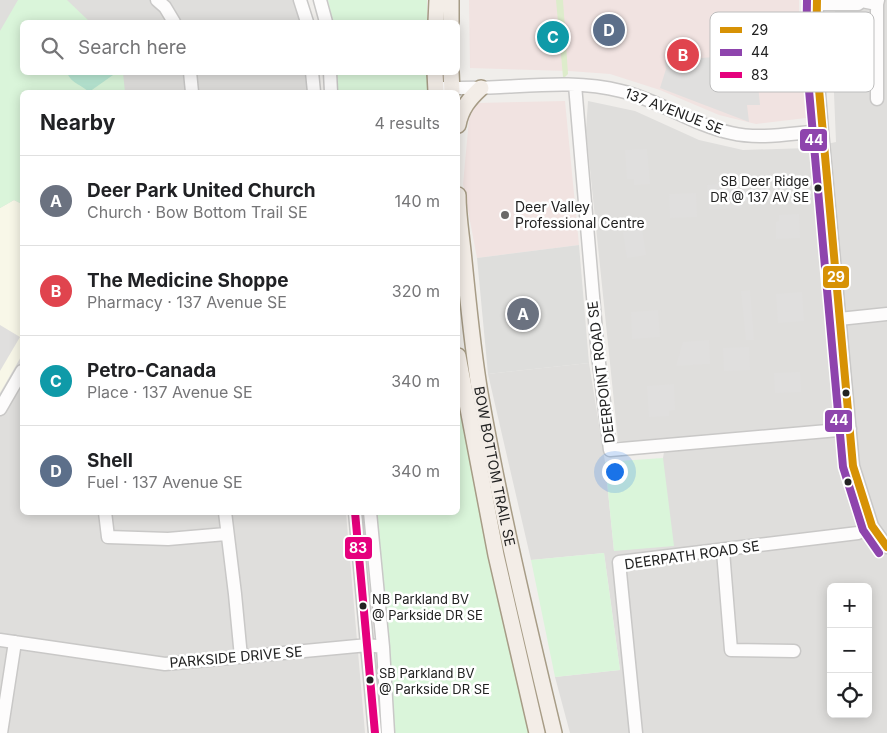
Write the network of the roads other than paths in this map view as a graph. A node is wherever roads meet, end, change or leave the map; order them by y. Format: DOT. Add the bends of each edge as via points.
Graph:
graph roads {
  1 [pos="157,0"];
  2 [pos="300,0"];
  3 [pos="320,0"];
  4 [pos="437,0"];
  5 [pos="451,0"];
  6 [pos="862,1"];
  7 [pos="816,2"];
  8 [pos="878,2"];
  9 [pos="173,20"];
  10 [pos="306,20"];
  11 [pos="325,20"];
  12 [pos="436,20"];
  13 [pos="451,20"];
  14 [pos="882,66"];
  15 [pos="190,75"];
  16 [pos="312,75"];
  17 [pos="330,75"];
  18 [pos="436,75"];
  19 [pos="452,75"];
  20 [pos="575,85"];
  21 [pos="480,88"];
  22 [pos="192,90"];
  23 [pos="314,90"];
  24 [pos="331,90"];
  25 [pos="436,90"];
  26 [pos="452,90"];
  27 [pos="819,92"];
  28 [pos="877,99"];
  29 [pos="460,118"];
  30 [pos="822,131"];
  31 [pos="460,230"];
  32 [pos="887,314"];
  33 [pos="839,319"];
  34 [pos="460,366"];
  35 [pos="18,386"];
  36 [pos="0,409"];
  37 [pos="850,429"];
  38 [pos="105,515"];
  39 [pos="225,515"];
  40 [pos="354,515"];
  41 [pos="370,515"];
  42 [pos="872,526"];
  43 [pos="226,534"];
  44 [pos="887,547"];
  45 [pos="723,551"];
  46 [pos="0,640"];
  47 [pos="15,642"];
  48 [pos="368,645"];
  49 [pos="383,647"];
  50 [pos="794,651"];
  51 [pos="241,658"];
  52 [pos="1,733"];
  53 [pos="375,733"];
  54 [pos="388,733"];
  55 [pos="537,733"];
  56 [pos="554,733"];
  57 [pos="636,733"];
  1 -- 9 [label="street"];
  2 -- 10 [label="street"];
  3 -- 11 [label="street"];
  4 -- 12 [label="main road"];
  5 -- 13 [label="main road"];
  6 -- 7 [label="street" via="858,4"];
  6 -- 8 [label="street"];
  8 -- 14 [label="street"];
  14 -- 28 [label="street"];
  15 -- 22 [label="street"];
  16 -- 23 [label="street"];
  17 -- 24 [label="street"];
  18 -- 25 [label="main road"];
  19 -- 26 [label="main road"];
  20 -- 21 [label="street, 137 AVENUE SE"];
  20 -- 30 [label="street, 137 AVENUE SE" via="622,91 731,133 761,136"];
  20 -- 37 [label="street, DEERPOINT ROAD SE" via="598,355 610,450"];
  21 -- 26 [label="street, 137 AVENUE SE"];
  21 -- 29 [label="main road" via="468,100"];
  25 -- 26 [label="street, 137 AVENUE SE"];
  27 -- 30 [label="street"];
  30 -- 33 [label="street"];
  31 -- 56 [label="main road, BOW BOTTOM TRAIL SE" via="480,393"];
  32 -- 33 [label="street"];
  33 -- 37 [label="street"];
  34 -- 55 [label="main road, BOW BOTTOM TRAIL SE" via="496,555"];
  35 -- 36 [label="street"];
  37 -- 42 [label="street" via="853,466"];
  38 -- 43 [label="street" via="108,537 168,539"];
  39 -- 43 [label="street"];
  40 -- 48 [label="street"];
  41 -- 49 [label="street"];
  42 -- 44 [label="street"];
  42 -- 45 [label="street, DEERPATH ROAD SE" via="858,533"];
  43 -- 51 [label="street"];
  45 -- 50 [label="street" via="731,650"];
  45 -- 57 [label="street, DEERPATH ROAD SE" via="619,562"];
  46 -- 47 [label="street, PARKSIDE DRIVE SE"];
  47 -- 51 [label="street, PARKSIDE DRIVE SE" via="166,664"];
  47 -- 52 [label="street"];
  48 -- 49 [label="street, PARKSIDE DRIVE SE"];
  48 -- 51 [label="street, PARKSIDE DRIVE SE"];
  48 -- 53 [label="street"];
  49 -- 54 [label="street"];
}
